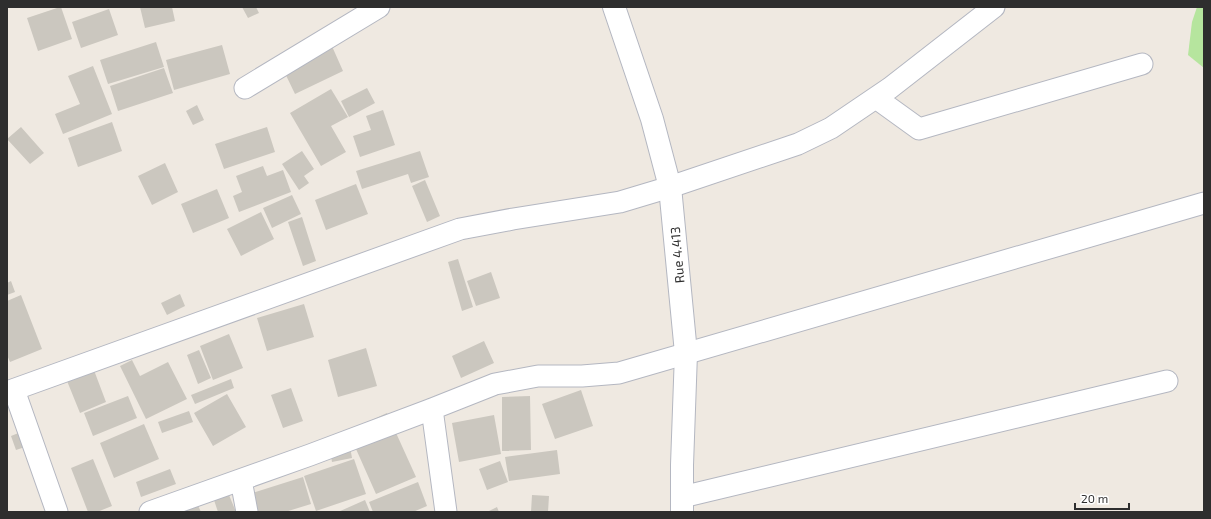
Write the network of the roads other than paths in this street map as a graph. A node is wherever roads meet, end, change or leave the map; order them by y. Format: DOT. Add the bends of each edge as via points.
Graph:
graph roads {
  1 [pos="380,7"];
  2 [pos="614,7"];
  3 [pos="994,7"];
  4 [pos="1142,64"];
  5 [pos="245,88"];
  6 [pos="876,98"];
  7 [pos="670,187"];
  8 [pos="1204,203"];
  9 [pos="686,354"];
  10 [pos="1167,381"];
  11 [pos="10,391"];
  12 [pos="432,409"];
  13 [pos="241,480"];
  14 [pos="682,504"];
  15 [pos="58,512"];
  16 [pos="150,512"];
  17 [pos="247,512"];
  18 [pos="446,512"];
  1 -- 5 [label="street"];
  2 -- 7 [label="street, Rue 4.413" via="652,119"];
  3 -- 6 [label="street"];
  4 -- 6 [label="street" via="919,129"];
  6 -- 7 [label="street" via="831,128 798,144"];
  7 -- 9 [label="street, Rue 4.413"];
  7 -- 11 [label="street" via="620,202 460,229"];
  8 -- 9 [label="street"];
  9 -- 12 [label="street" via="619,373 538,376 495,384"];
  9 -- 14 [label="street, Rue 4.413"];
  10 -- 14 [label="street"];
  11 -- 15 [label="street"];
  12 -- 13 [label="street"];
  12 -- 18 [label="street"];
  13 -- 16 [label="street"];
  13 -- 17 [label="street"];
}
